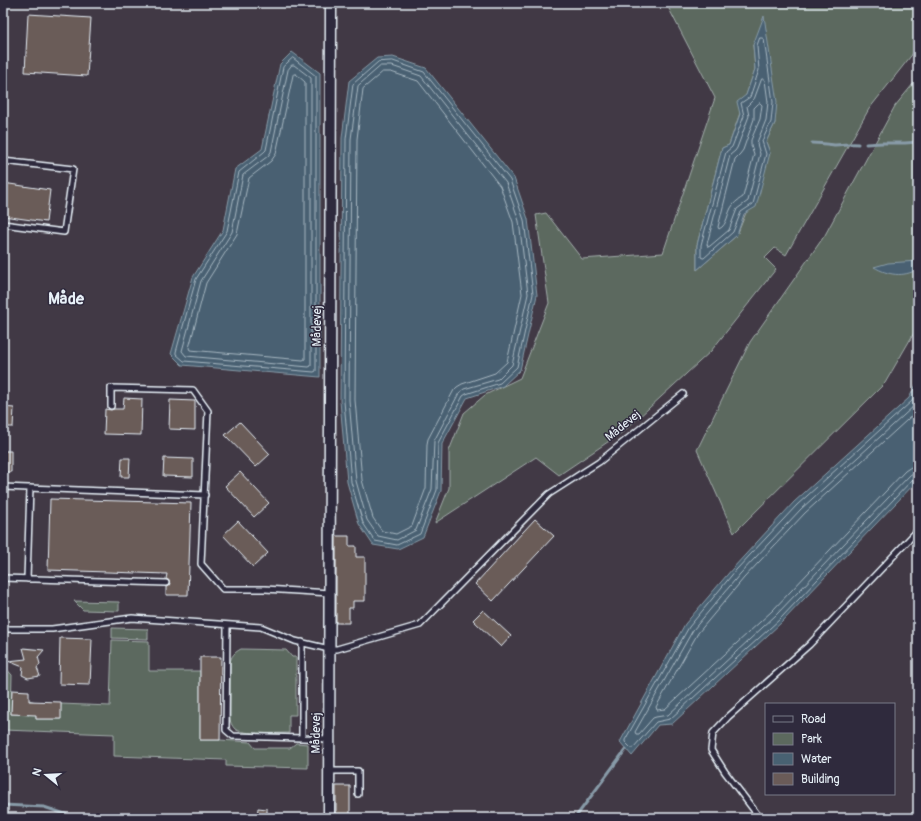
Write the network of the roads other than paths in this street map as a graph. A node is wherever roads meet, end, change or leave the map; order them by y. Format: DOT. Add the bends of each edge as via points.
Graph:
graph roads {
  1 [pos="331,3"];
  2 [pos="3,161"];
  3 [pos="3,224"];
  4 [pos="683,394"];
  5 [pos="111,406"];
  6 [pos="3,487"];
  7 [pos="30,488"];
  8 [pos="204,495"];
  9 [pos="918,530"];
  10 [pos="3,578"];
  11 [pos="27,579"];
  12 [pos="166,583"];
  13 [pos="330,593"];
  14 [pos="227,625"];
  15 [pos="3,629"];
  16 [pos="302,642"];
  17 [pos="329,649"];
  18 [pos="302,738"];
  19 [pos="329,739"];
  20 [pos="329,771"];
  21 [pos="358,794"];
  22 [pos="329,818"];
  23 [pos="760,818"];
  1 -- 13 [label="street, Mådevej"];
  2 -- 3 [label="lane" via="73,170 64,232"];
  4 -- 17 [label="lane, Mådevej" via="599,462 549,494 420,625 337,649"];
  5 -- 8 [label="lane" via="111,388 193,390 208,411"];
  6 -- 7 [label="lane"];
  7 -- 8 [label="lane"];
  7 -- 11 [label="lane"];
  8 -- 13 [label="lane" via="201,564 222,589"];
  9 -- 23 [label="lane" via="809,645 713,733 711,750"];
  10 -- 11 [label="lane"];
  11 -- 12 [label="lane"];
  13 -- 17 [label="street, Mådevej"];
  14 -- 15 [label="lane" via="132,618 52,628"];
  14 -- 16 [label="lane" via="261,627"];
  14 -- 18 [label="lane" via="226,730 233,736"];
  16 -- 17 [label="lane"];
  16 -- 18 [label="lane"];
  17 -- 19 [label="street, Mådevej"];
  18 -- 19 [label="lane"];
  19 -- 20 [label="street, Mådevej"];
  20 -- 21 [label="lane" via="358,771"];
  20 -- 22 [label="street, Mådevej"];
}
